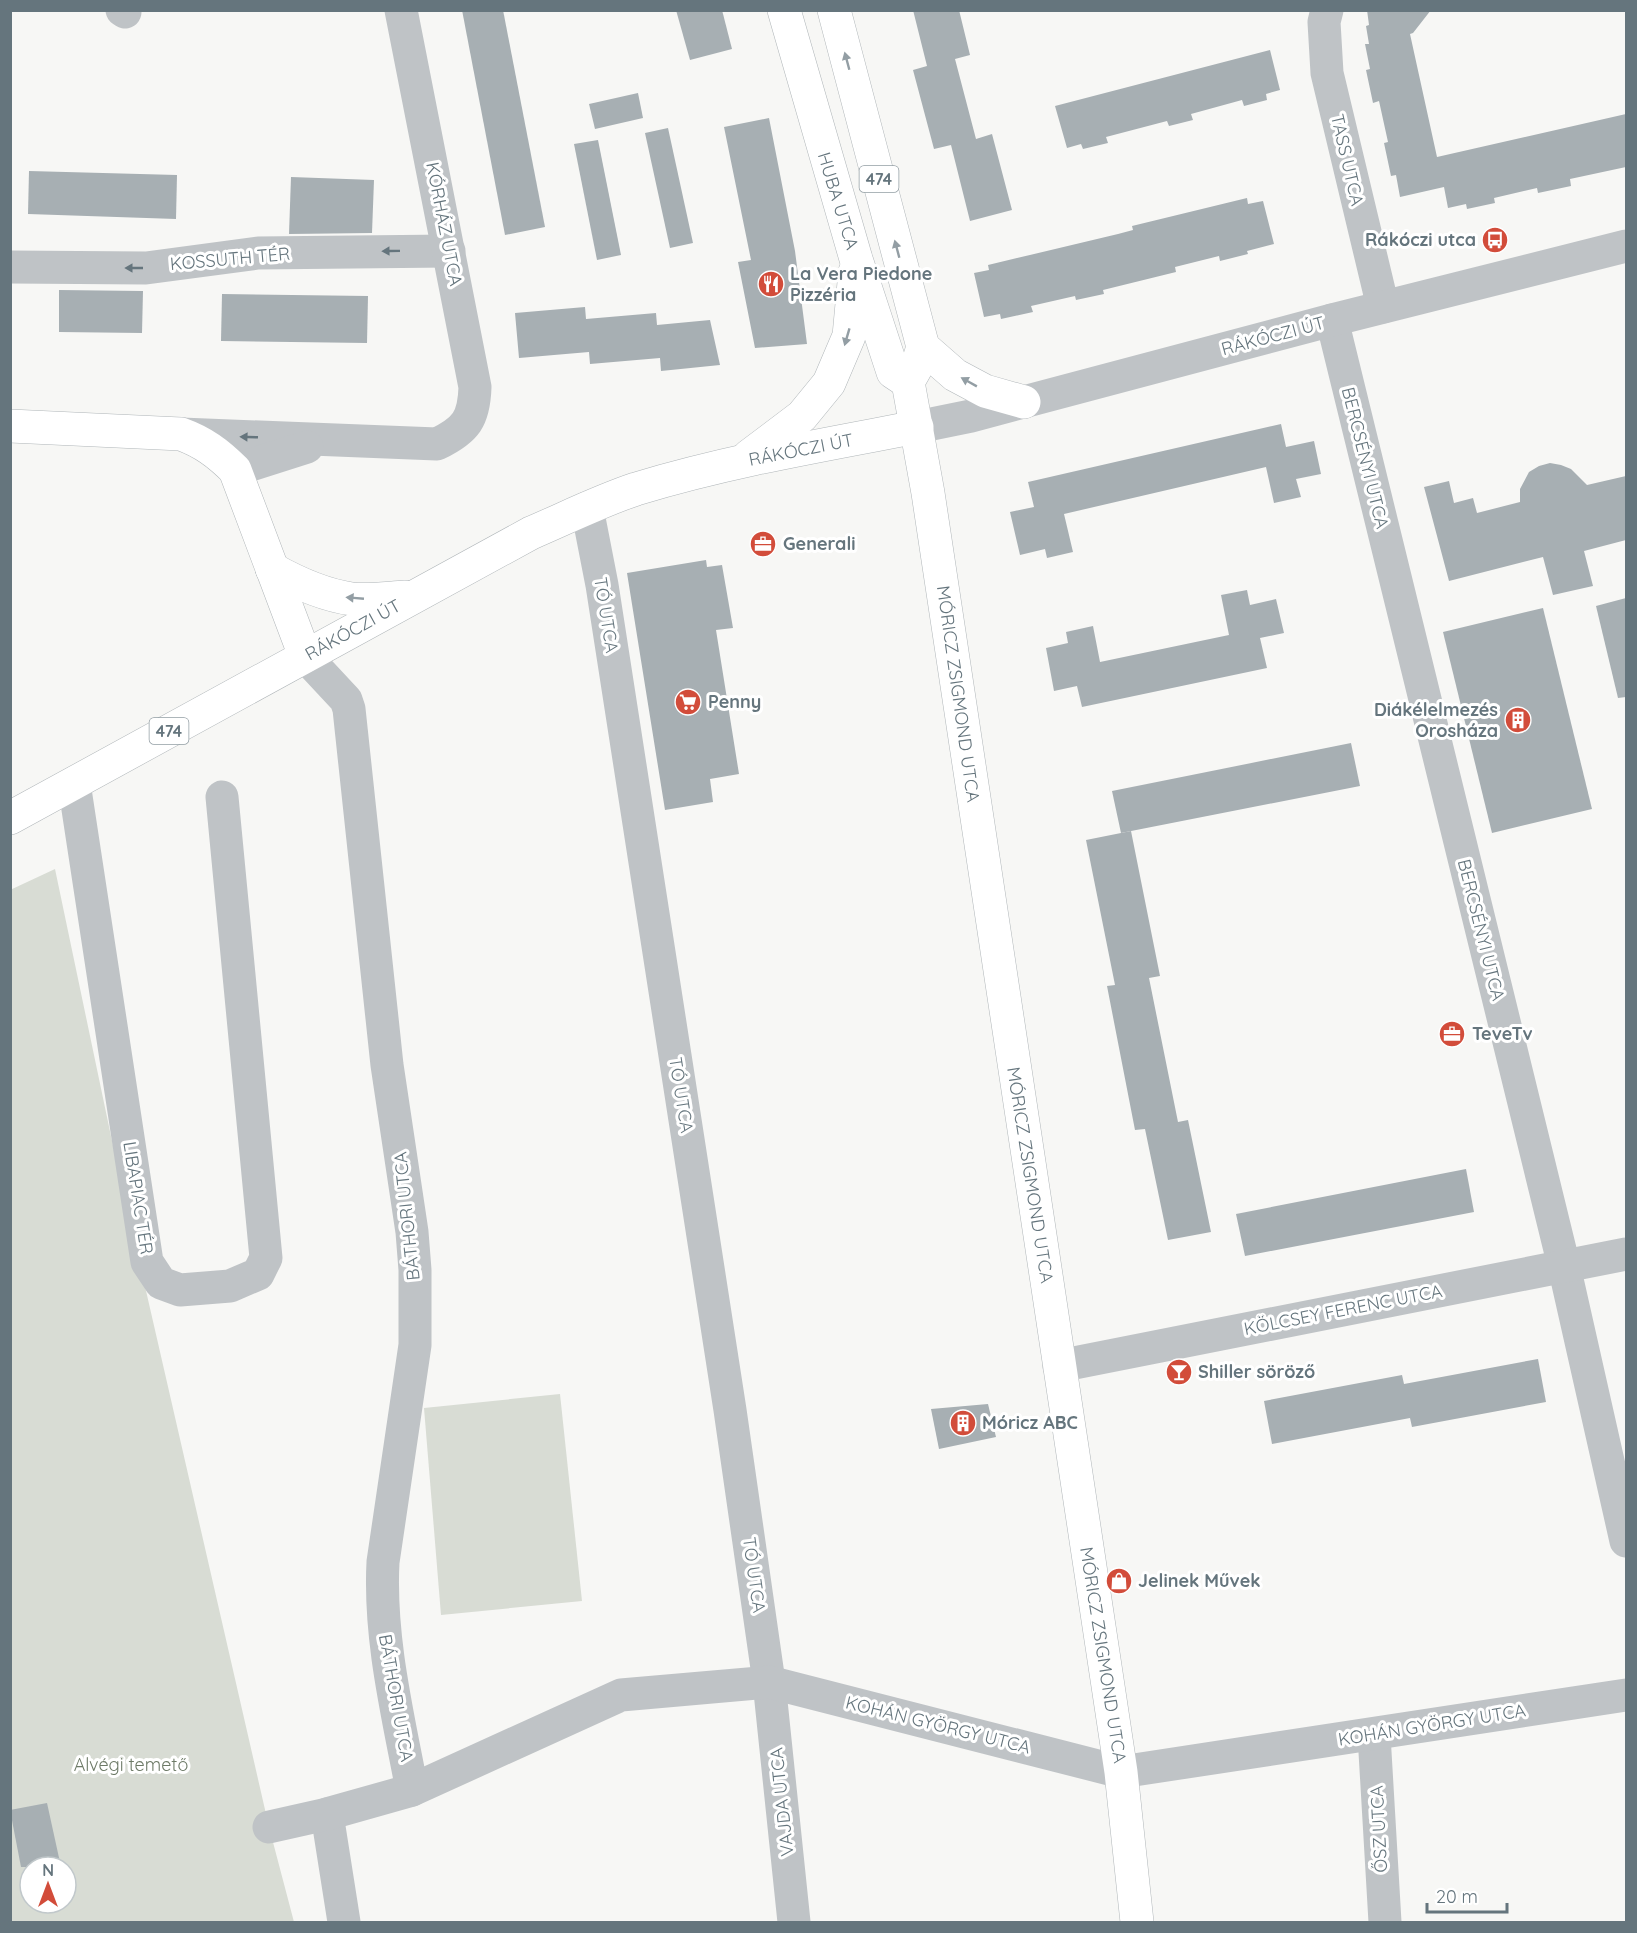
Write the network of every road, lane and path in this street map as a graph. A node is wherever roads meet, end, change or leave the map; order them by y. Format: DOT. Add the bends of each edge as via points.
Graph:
graph roads {
  1 [pos="401,10"];
  2 [pos="784,10"];
  3 [pos="834,10"];
  4 [pos="1327,10"];
  5 [pos="1626,246"];
  6 [pos="449,250"];
  7 [pos="856,259"];
  8 [pos="10,267"];
  9 [pos="1383,308"];
  10 [pos="1332,320"];
  11 [pos="923,346"];
  12 [pos="908,382"];
  13 [pos="1024,402"];
  14 [pos="10,426"];
  15 [pos="917,427"];
  16 [pos="181,434"];
  17 [pos="329,440"];
  18 [pos="740,462"];
  19 [pos="234,470"];
  20 [pos="587,508"];
  21 [pos="272,569"];
  22 [pos="413,597"];
  23 [pos="305,656"];
  24 [pos="74,783"];
  25 [pos="222,797"];
  26 [pos="22,812"];
  27 [pos="1626,1254"];
  28 [pos="1564,1266"];
  29 [pos="1059,1366"];
  30 [pos="1626,1541"];
  31 [pos="769,1682"];
  32 [pos="1626,1695"];
  33 [pos="1374,1735"];
  34 [pos="1121,1772"];
  35 [pos="412,1790"];
  36 [pos="327,1814"];
  37 [pos="269,1827"];
  38 [pos="344,1923"];
  39 [pos="794,1923"];
  40 [pos="1137,1923"];
  41 [pos="1384,1923"];
  1 -- 6 [label="street, KÓRHÁZ UTCA"];
  2 -- 7 [label="main road, HUBA UTCA / 474"];
  11 -- 3 [label="main road, 474, one-way"];
  4 -- 9 [label="street, TASS UTCA" via="1327,73"];
  5 -- 9 [label="street, RÁKÓCZI ÚT"];
  6 -- 8 [label="street, KOSSUTH TÉR, one-way" via="258,253 146,268"];
  6 -- 17 [label="street, KÓRHÁZ UTCA" via="475,387 468,420 457,435 437,444"];
  7 -- 12 [label="main road, HUBA UTCA / 474" via="894,372"];
  7 -- 18 [label="main road, 474, one-way" via="849,336 828,382 802,416"];
  9 -- 10 [label="street, RÁKÓCZI ÚT"];
  10 -- 13 [label="street, RÁKÓCZI ÚT"];
  10 -- 28 [label="street, BERCSÉNYI UTCA"];
  11 -- 12 [label="main road"];
  13 -- 11 [label="main road, one-way" via="985,391 955,375"];
  12 -- 15 [label="main road, HUBA UTCA / 474"];
  13 -- 15 [label="street, RÁKÓCZI ÚT"];
  14 -- 16 [label="main road"];
  15 -- 18 [label="main road, RÁKÓCZI ÚT / 474"];
  15 -- 29 [label="main road, MÓRICZ ZSIGMOND UTCA"];
  17 -- 16 [label="street, one-way"];
  16 -- 19 [label="main road" via="202,442"];
  17 -- 19 [label="street"];
  18 -- 20 [label="main road, RÁKÓCZI ÚT / 474" via="634,490"];
  19 -- 21 [label="main road"];
  20 -- 22 [label="main road, RÁKÓCZI ÚT / 474" via="531,533"];
  20 -- 31 [label="street, TÓ UTCA" via="615,667"];
  22 -- 21 [label="main road, one-way" via="354,599 321,592"];
  21 -- 23 [label="main road"];
  22 -- 23 [label="main road, RÁKÓCZI ÚT / 474"];
  23 -- 24 [label="main road, RÁKÓCZI ÚT / 474"];
  23 -- 35 [label="street, BÁTHORI UTCA" via="346,700 349,709 387,1065 412,1232 415,1345 382,1589 388,1659"];
  24 -- 25 [label="street, LIBAPIAC TÉR" via="147,1262 161,1283 180,1290 230,1286 258,1274 266,1258"];
  24 -- 26 [label="main road, RÁKÓCZI ÚT / 474"];
  27 -- 28 [label="street, KÖLCSEY FERENC UTCA"];
  28 -- 29 [label="street, KÖLCSEY FERENC UTCA"];
  28 -- 30 [label="street, BERCSÉNYI UTCA"];
  29 -- 34 [label="main road, MÓRICZ ZSIGMOND UTCA"];
  31 -- 34 [label="street, KOHÁN GYÖRGY UTCA"];
  31 -- 35 [label="street, KOHÁN GYÖRGY UTCA" via="621,1695"];
  31 -- 39 [label="street, VAJDA UTCA"];
  32 -- 33 [label="street, KOHÁN GYÖRGY UTCA"];
  33 -- 34 [label="street, KOHÁN GYÖRGY UTCA"];
  33 -- 41 [label="street, ŐSZ UTCA"];
  34 -- 40 [label="main road, MÓRICZ ZSIGMOND UTCA"];
  35 -- 36 [label="street, KOHÁN GYÖRGY UTCA"];
  36 -- 37 [label="street, KOHÁN GYÖRGY UTCA"];
  36 -- 38 [label="street"];
}
